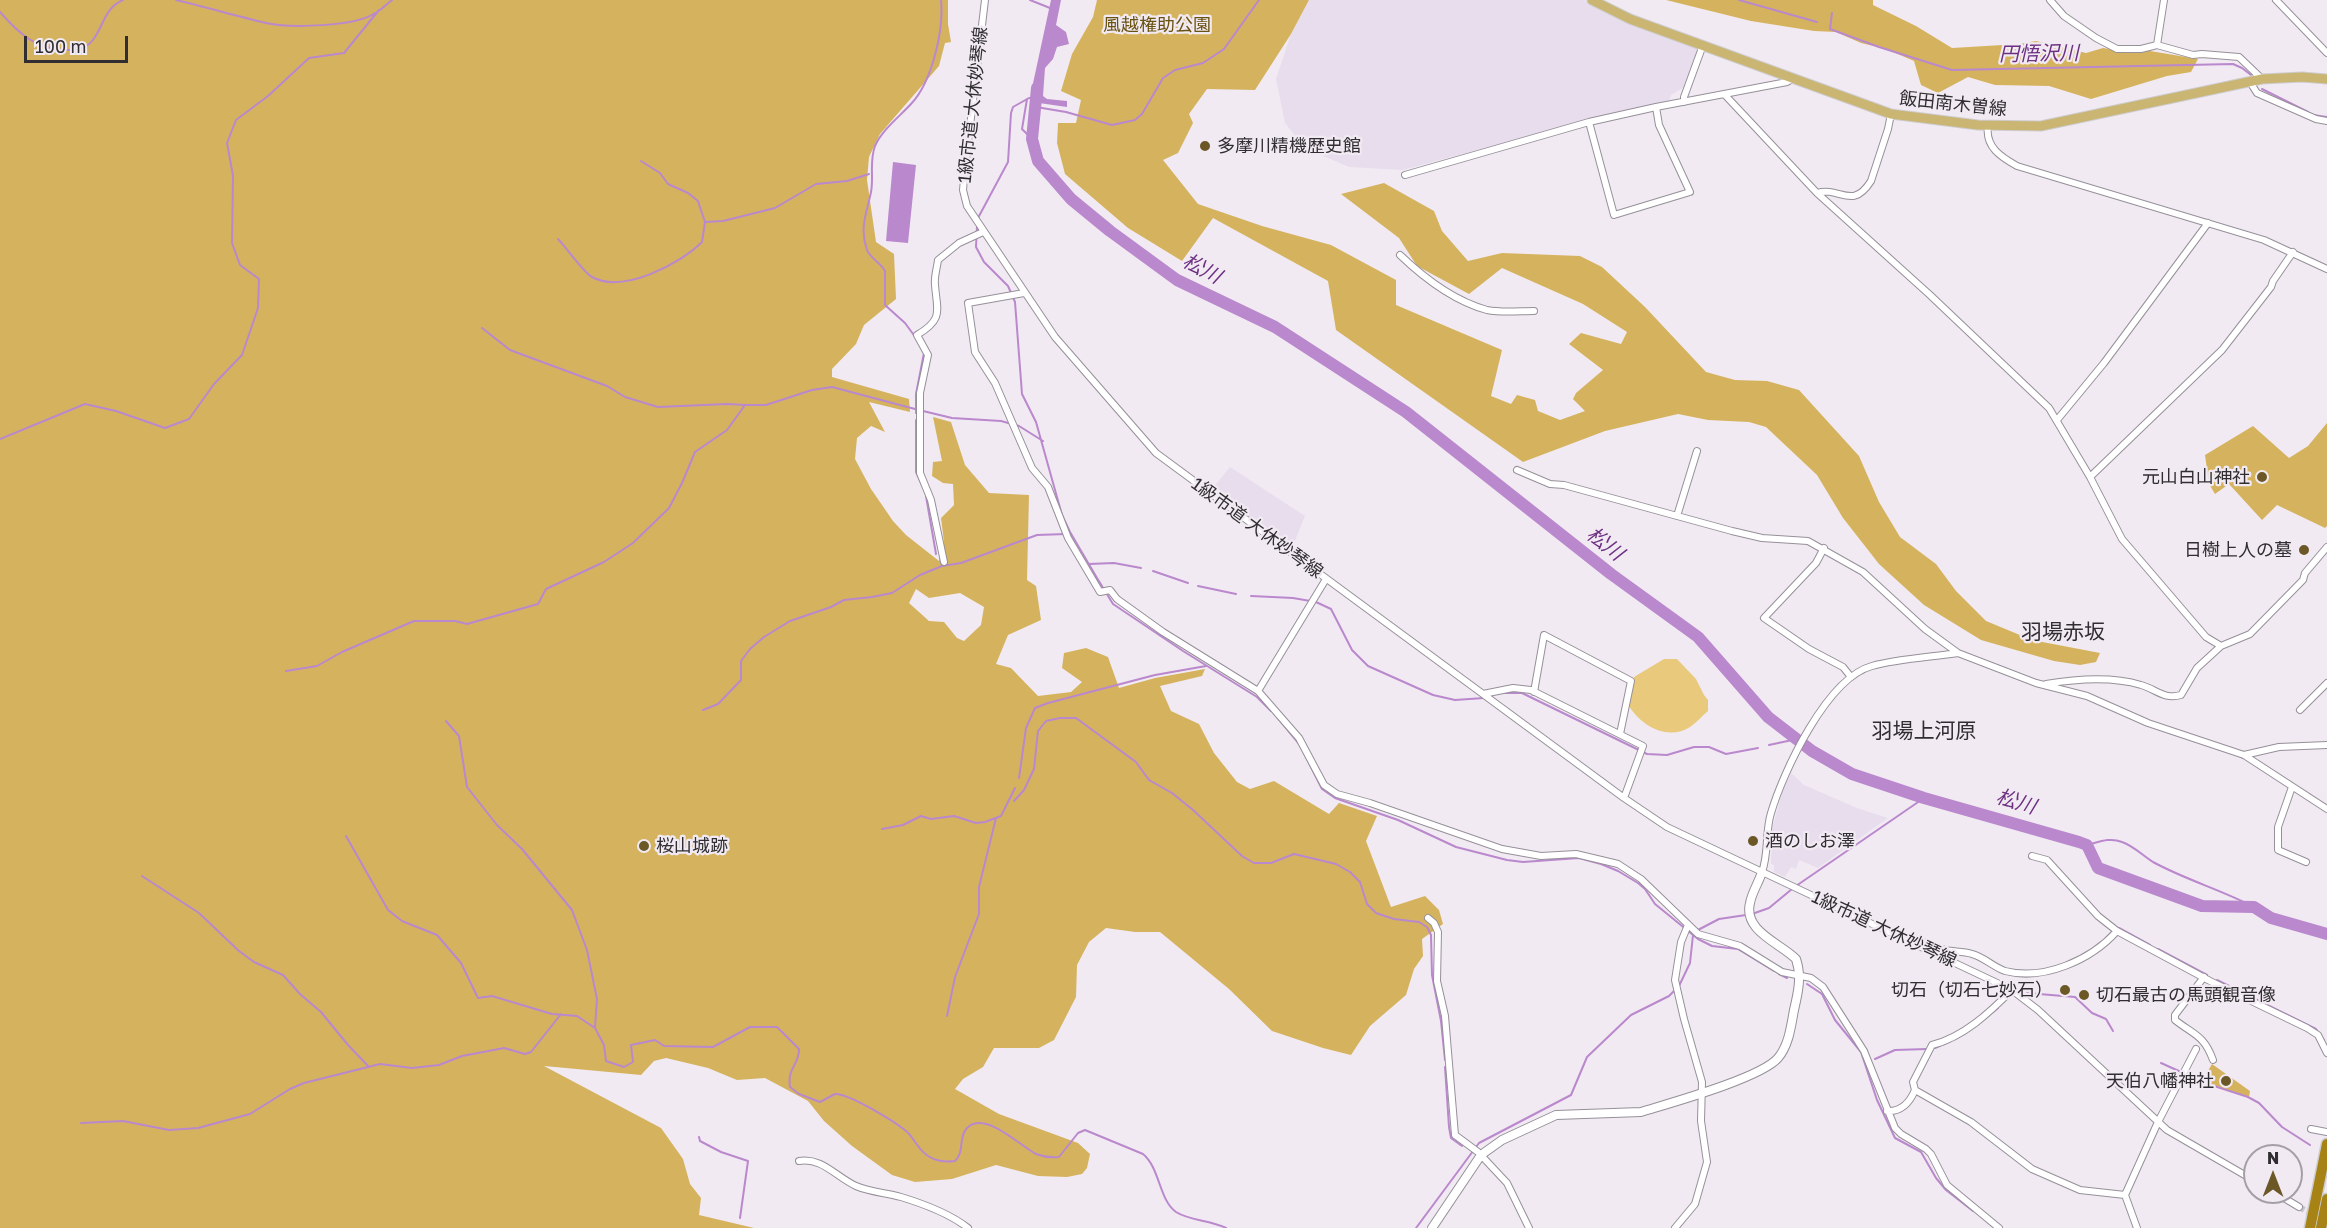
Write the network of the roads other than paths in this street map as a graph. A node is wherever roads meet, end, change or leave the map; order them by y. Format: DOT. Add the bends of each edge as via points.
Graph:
graph roads {
  1 [pos="985,0"];
  2 [pos="1592,0"];
  3 [pos="2050,0"];
  4 [pos="2164,0"];
  5 [pos="2276,0"];
  6 [pos="1703,45"];
  7 [pos="2157,45"];
  8 [pos="2327,52"];
  9 [pos="1794,78"];
  10 [pos="2327,78"];
  11 [pos="2262,79"];
  12 [pos="2250,82"];
  13 [pos="1725,95"];
  14 [pos="1684,102"];
  15 [pos="1656,107"];
  16 [pos="1891,114"];
  17 [pos="2327,121"];
  18 [pos="1589,123"];
  19 [pos="1988,126"];
  20 [pos="1405,175"];
  21 [pos="1817,193"];
  22 [pos="2208,223"];
  23 [pos="981,231"];
  24 [pos="2293,252"];
  25 [pos="1400,255"];
  26 [pos="2327,268"];
  27 [pos="1020,294"];
  28 [pos="1534,311"];
  29 [pos="2057,420"];
  30 [pos="1697,451"];
  31 [pos="1517,470"];
  32 [pos="2090,477"];
  33 [pos="1677,516"];
  34 [pos="2327,547"];
  35 [pos="1824,548"];
  36 [pos="944,562"];
  37 [pos="1326,579"];
  38 [pos="2222,646"];
  39 [pos="1958,653"];
  40 [pos="1851,677"];
  41 [pos="2327,683"];
  42 [pos="2042,684"];
  43 [pos="1258,691"];
  44 [pos="1534,692"];
  45 [pos="1483,694"];
  46 [pos="2300,710"];
  47 [pos="1620,734"];
  48 [pos="2327,745"];
  49 [pos="2244,755"];
  50 [pos="2292,787"];
  51 [pos="1624,798"];
  52 [pos="2327,809"];
  53 [pos="2032,856"];
  54 [pos="2306,862"];
  55 [pos="1762,872"];
  56 [pos="1428,918"];
  57 [pos="1691,930"];
  58 [pos="2117,931"];
  59 [pos="1901,936"];
  60 [pos="1799,976"];
  61 [pos="2204,978"];
  62 [pos="2012,990"];
  63 [pos="2196,1049"];
  64 [pos="2327,1053"];
  65 [pos="2212,1060"];
  66 [pos="1915,1090"];
  67 [pos="1700,1093"];
  68 [pos="1887,1111"];
  69 [pos="2158,1122"];
  70 [pos="2311,1129"];
  71 [pos="2327,1132"];
  72 [pos="2327,1145"];
  73 [pos="1479,1153"];
  74 [pos="799,1161"];
  75 [pos="2243,1174"];
  76 [pos="2126,1195"];
  77 [pos="2327,1199"];
  78 [pos="2294,1204"];
  79 [pos="2299,1207"];
  80 [pos="968,1228"];
  81 [pos="1432,1228"];
  82 [pos="1529,1228"];
  83 [pos="1675,1228"];
  84 [pos="1999,1228"];
  85 [pos="2137,1228"];
  86 [pos="2310,1228"];
  87 [pos="2321,1228"];
  1 -- 23 [label="street, 1級市道 大休妙琴線" via="963,190"];
  2 -- 6 [label="main road, 飯田南木曽線"];
  3 -- 7 [label="street" via="2064,16 2108,45 2132,50"];
  4 -- 7 [label="street"];
  5 -- 8 [label="street"];
  6 -- 9 [label="main road, 飯田南木曽線"];
  6 -- 14 [label="street"];
  7 -- 11 [label="street" via="2193,55 2239,57"];
  9 -- 13 [label="street"];
  9 -- 16 [label="main road, 飯田南木曽線"];
  10 -- 11 [label="main road, 飯田南木曽線"];
  11 -- 12 [label="main road, 飯田南木曽線"];
  12 -- 17 [label="street" via="2257,93"];
  12 -- 19 [label="main road, 飯田南木曽線" via="2041,126"];
  13 -- 14 [label="street"];
  13 -- 21 [label="street"];
  14 -- 15 [label="street"];
  15 -- 18 [label="street"];
  15 -- 18 [label="street" via="1659,124 1690,192 1614,215"];
  16 -- 19 [label="main road, 飯田南木曽線"];
  16 -- 21 [label="street" via="1871,181 1862,193 1852,197 1827,191"];
  18 -- 20 [label="street"];
  19 -- 22 [label="street" via="1989,140 1998,155 2017,166"];
  21 -- 29 [label="street" via="1930,295"];
  22 -- 24 [label="street"];
  22 -- 29 [label="street"];
  23 -- 27 [label="street, 1級市道 大休妙琴線"];
  23 -- 36 [label="street" via="938,260 938,312 934,322 917,335 928,355 919,406 920,473 931,500"];
  24 -- 26 [label="street"];
  24 -- 32 [label="street" via="2222,350"];
  25 -- 28 [label="street" via="1422,276 1469,303 1488,310"];
  27 -- 37 [label="street, 1級市道 大休妙琴線" via="1156,453"];
  27 -- 43 [label="street" via="968,303 975,352 995,383 1032,468 1048,487 1066,535 1100,591 1110,590 1163,632"];
  29 -- 32 [label="street"];
  30 -- 33 [label="street"];
  31 -- 33 [label="street" via="1550,484"];
  32 -- 38 [label="street" via="2122,539 2139,561 2206,637"];
  33 -- 35 [label="street" via="1762,538 1808,541"];
  34 -- 38 [label="street" via="2303,580 2258,627"];
  35 -- 39 [label="street" via="1863,572 1925,629"];
  35 -- 40 [label="street" via="1816,563 1764,618 1843,667"];
  37 -- 43 [label="street"];
  37 -- 45 [label="street, 1級市道 大休妙琴線"];
  38 -- 42 [label="street" via="2198,668 2185,691 2174,697 2115,680"];
  39 -- 40 [label="street" via="1872,666"];
  39 -- 42 [label="street"];
  40 -- 55 [label="street" via="1831,697 1782,780 1770,815"];
  41 -- 46 [label="street"];
  42 -- 49 [label="street" via="2087,696 2148,723"];
  43 -- 57 [label="street" via="1299,738 1324,784 1337,794 1502,849 1541,856 1576,854 1618,864 1641,879"];
  44 -- 45 [label="street" via="1514,688"];
  44 -- 47 [label="street"];
  44 -- 47 [label="street" via="1544,635 1631,681"];
  45 -- 51 [label="street, 1級市道 大休妙琴線"];
  47 -- 51 [label="street" via="1642,746"];
  48 -- 49 [label="street" via="2279,747"];
  49 -- 50 [label="street"];
  50 -- 52 [label="street"];
  50 -- 54 [label="street" via="2278,827 2278,850"];
  51 -- 55 [label="street, 1級市道 大休妙琴線" via="1667,827"];
  53 -- 58 [label="street" via="2047,860"];
  55 -- 59 [label="street, 1級市道 大休妙琴線"];
  55 -- 60 [label="street" via="1749,914 1755,928 1796,959"];
  56 -- 73 [label="street" via="1438,932 1437,981 1445,1017 1455,1135"];
  57 -- 60 [label="street" via="1740,946 1782,972"];
  57 -- 67 [label="street" via="1681,942 1676,985 1702,1082"];
  58 -- 59 [label="street" via="2094,952 2077,960 2026,973 2002,970 1973,954"];
  58 -- 61 [label="street"];
  59 -- 62 [label="street, 1級市道 大休妙琴線"];
  60 -- 67 [label="street" via="1790,1031 1778,1058 1761,1071"];
  60 -- 68 [label="street" via="1811,978 1823,987 1864,1052"];
  61 -- 64 [label="street" via="2307,1028 2318,1035"];
  61 -- 65 [label="street" via="2175,1020 2198,1035"];
  62 -- 66 [label="street" via="1990,1012 1952,1039 1932,1045 1913,1082"];
  62 -- 69 [label="street, 1級市道 大休妙琴線"];
  63 -- 69 [label="street"];
  66 -- 68 [label="street" via="1908,1103 1894,1112"];
  66 -- 76 [label="street" via="1980,1129 2032,1169 2080,1190"];
  67 -- 73 [label="street" via="1630,1114 1556,1115"];
  67 -- 83 [label="street" via="1707,1162 1695,1204"];
  68 -- 84 [label="street" via="1901,1134 1931,1154 1947,1185"];
  69 -- 75 [label="street, 1級市道 大休妙琴線"];
  69 -- 76 [label="street"];
  70 -- 71 [label="street"];
  72 -- 86 [label="highway"];
  73 -- 81 [label="street"];
  73 -- 82 [label="street" via="1507,1183"];
  74 -- 80 [label="street" via="819,1162 857,1186 921,1204"];
  76 -- 85 [label="street"];
  77 -- 87 [label="highway"];
  78 -- 79 [label="street"];
}
